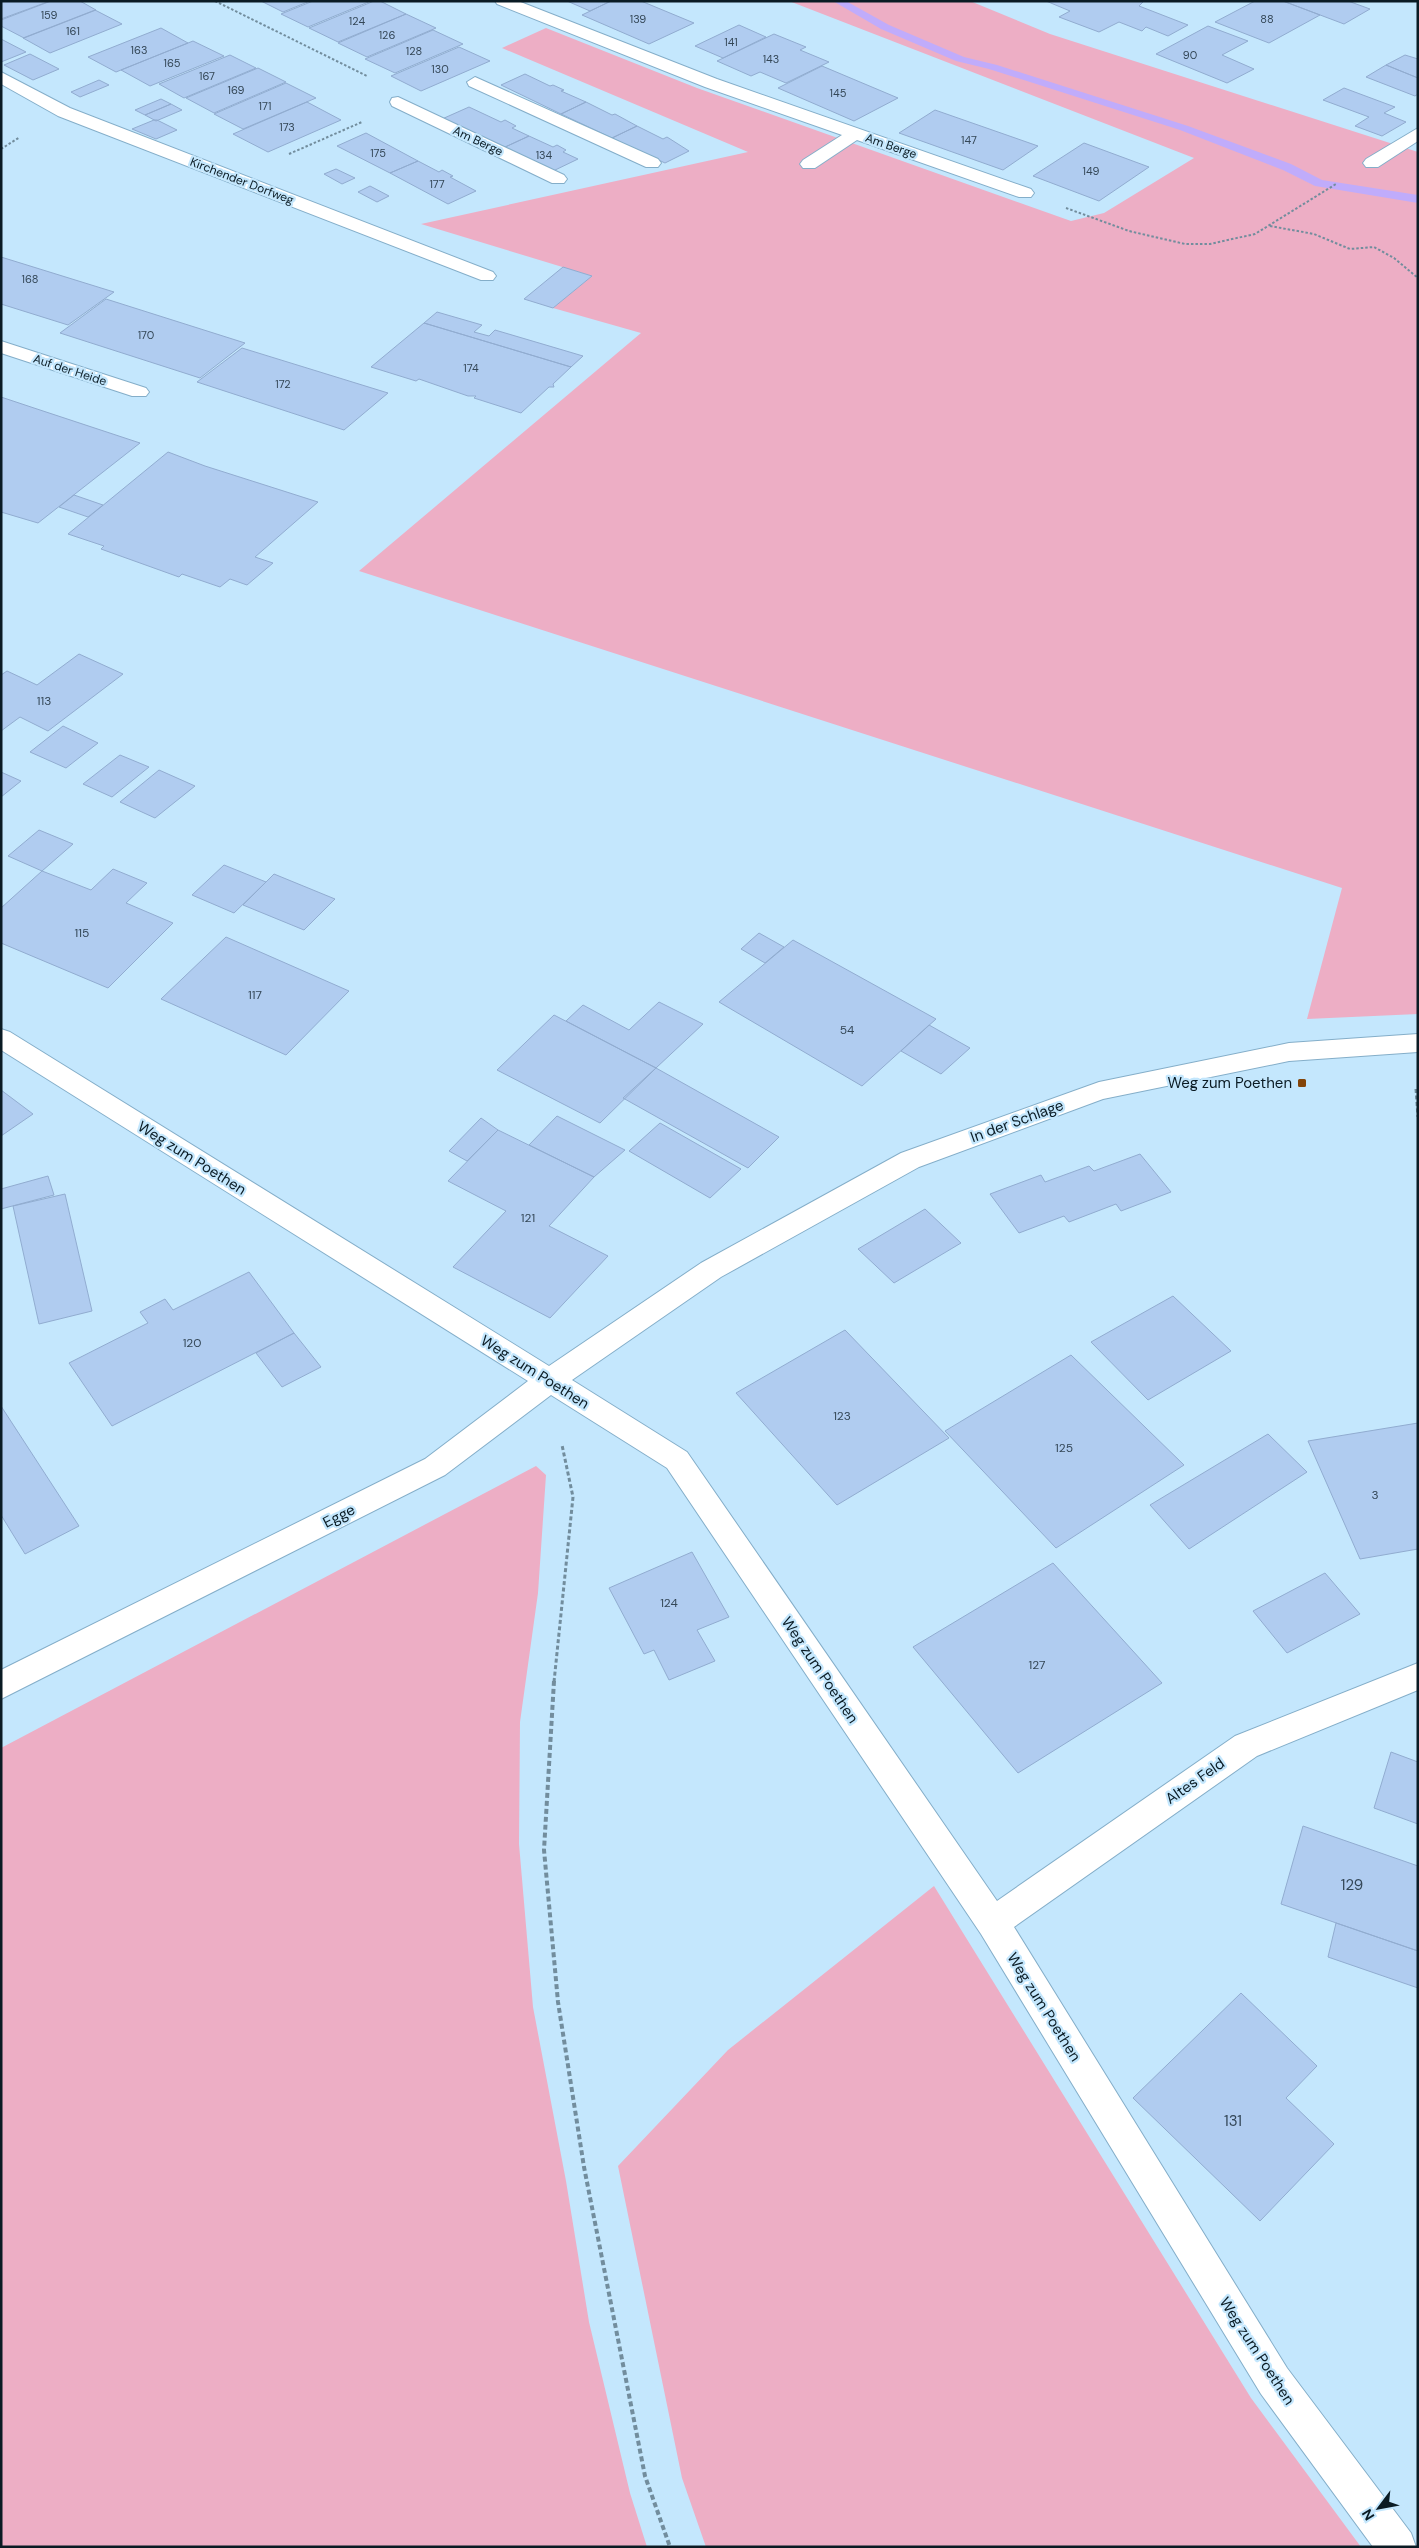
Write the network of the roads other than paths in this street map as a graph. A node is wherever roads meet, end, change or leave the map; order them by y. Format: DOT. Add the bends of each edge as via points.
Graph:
graph roads {
  1 [pos="503,1"];
  2 [pos="1,77"];
  3 [pos="475,82"];
  4 [pos="398,102"];
  5 [pos="1418,133"];
  6 [pos="856,134"];
  7 [pos="652,163"];
  8 [pos="1372,163"];
  9 [pos="809,164"];
  10 [pos="558,179"];
  11 [pos="1025,193"];
  12 [pos="487,276"];
  13 [pos="1,347"];
  14 [pos="139,392"];
  15 [pos="1,1038"];
  16 [pos="1418,1043"];
  17 [pos="654,1309"];
  18 [pos="549,1381"];
  19 [pos="1418,1676"];
  20 [pos="1,1685"];
  21 [pos="992,1923"];
  22 [pos="1396,2547"];
  1 -- 6 [label="street, Am Berge" via="711,83"];
  2 -- 12 [label="street, Kirchender Dorfweg" via="64,112"];
  3 -- 7 [label="street"];
  4 -- 10 [label="street, Am Berge"];
  5 -- 8 [label="street"];
  6 -- 9 [label="street"];
  6 -- 11 [label="street, Am Berge"];
  13 -- 14 [label="street, Auf der Heide"];
  15 -- 18 [label="street, Weg zum Poethen"];
  16 -- 17 [label="street, In der Schlage" via="1289,1052 1099,1091 910,1160 711,1270"];
  17 -- 18 [label="street, Egge"];
  18 -- 20 [label="street, Egge" via="435,1467"];
  18 -- 21 [label="street, Weg zum Poethen" via="677,1460"];
  19 -- 21 [label="street, Altes Feld" via="1246,1746"];
  21 -- 22 [label="street, Weg zum Poethen" via="1274,2381"];
}
